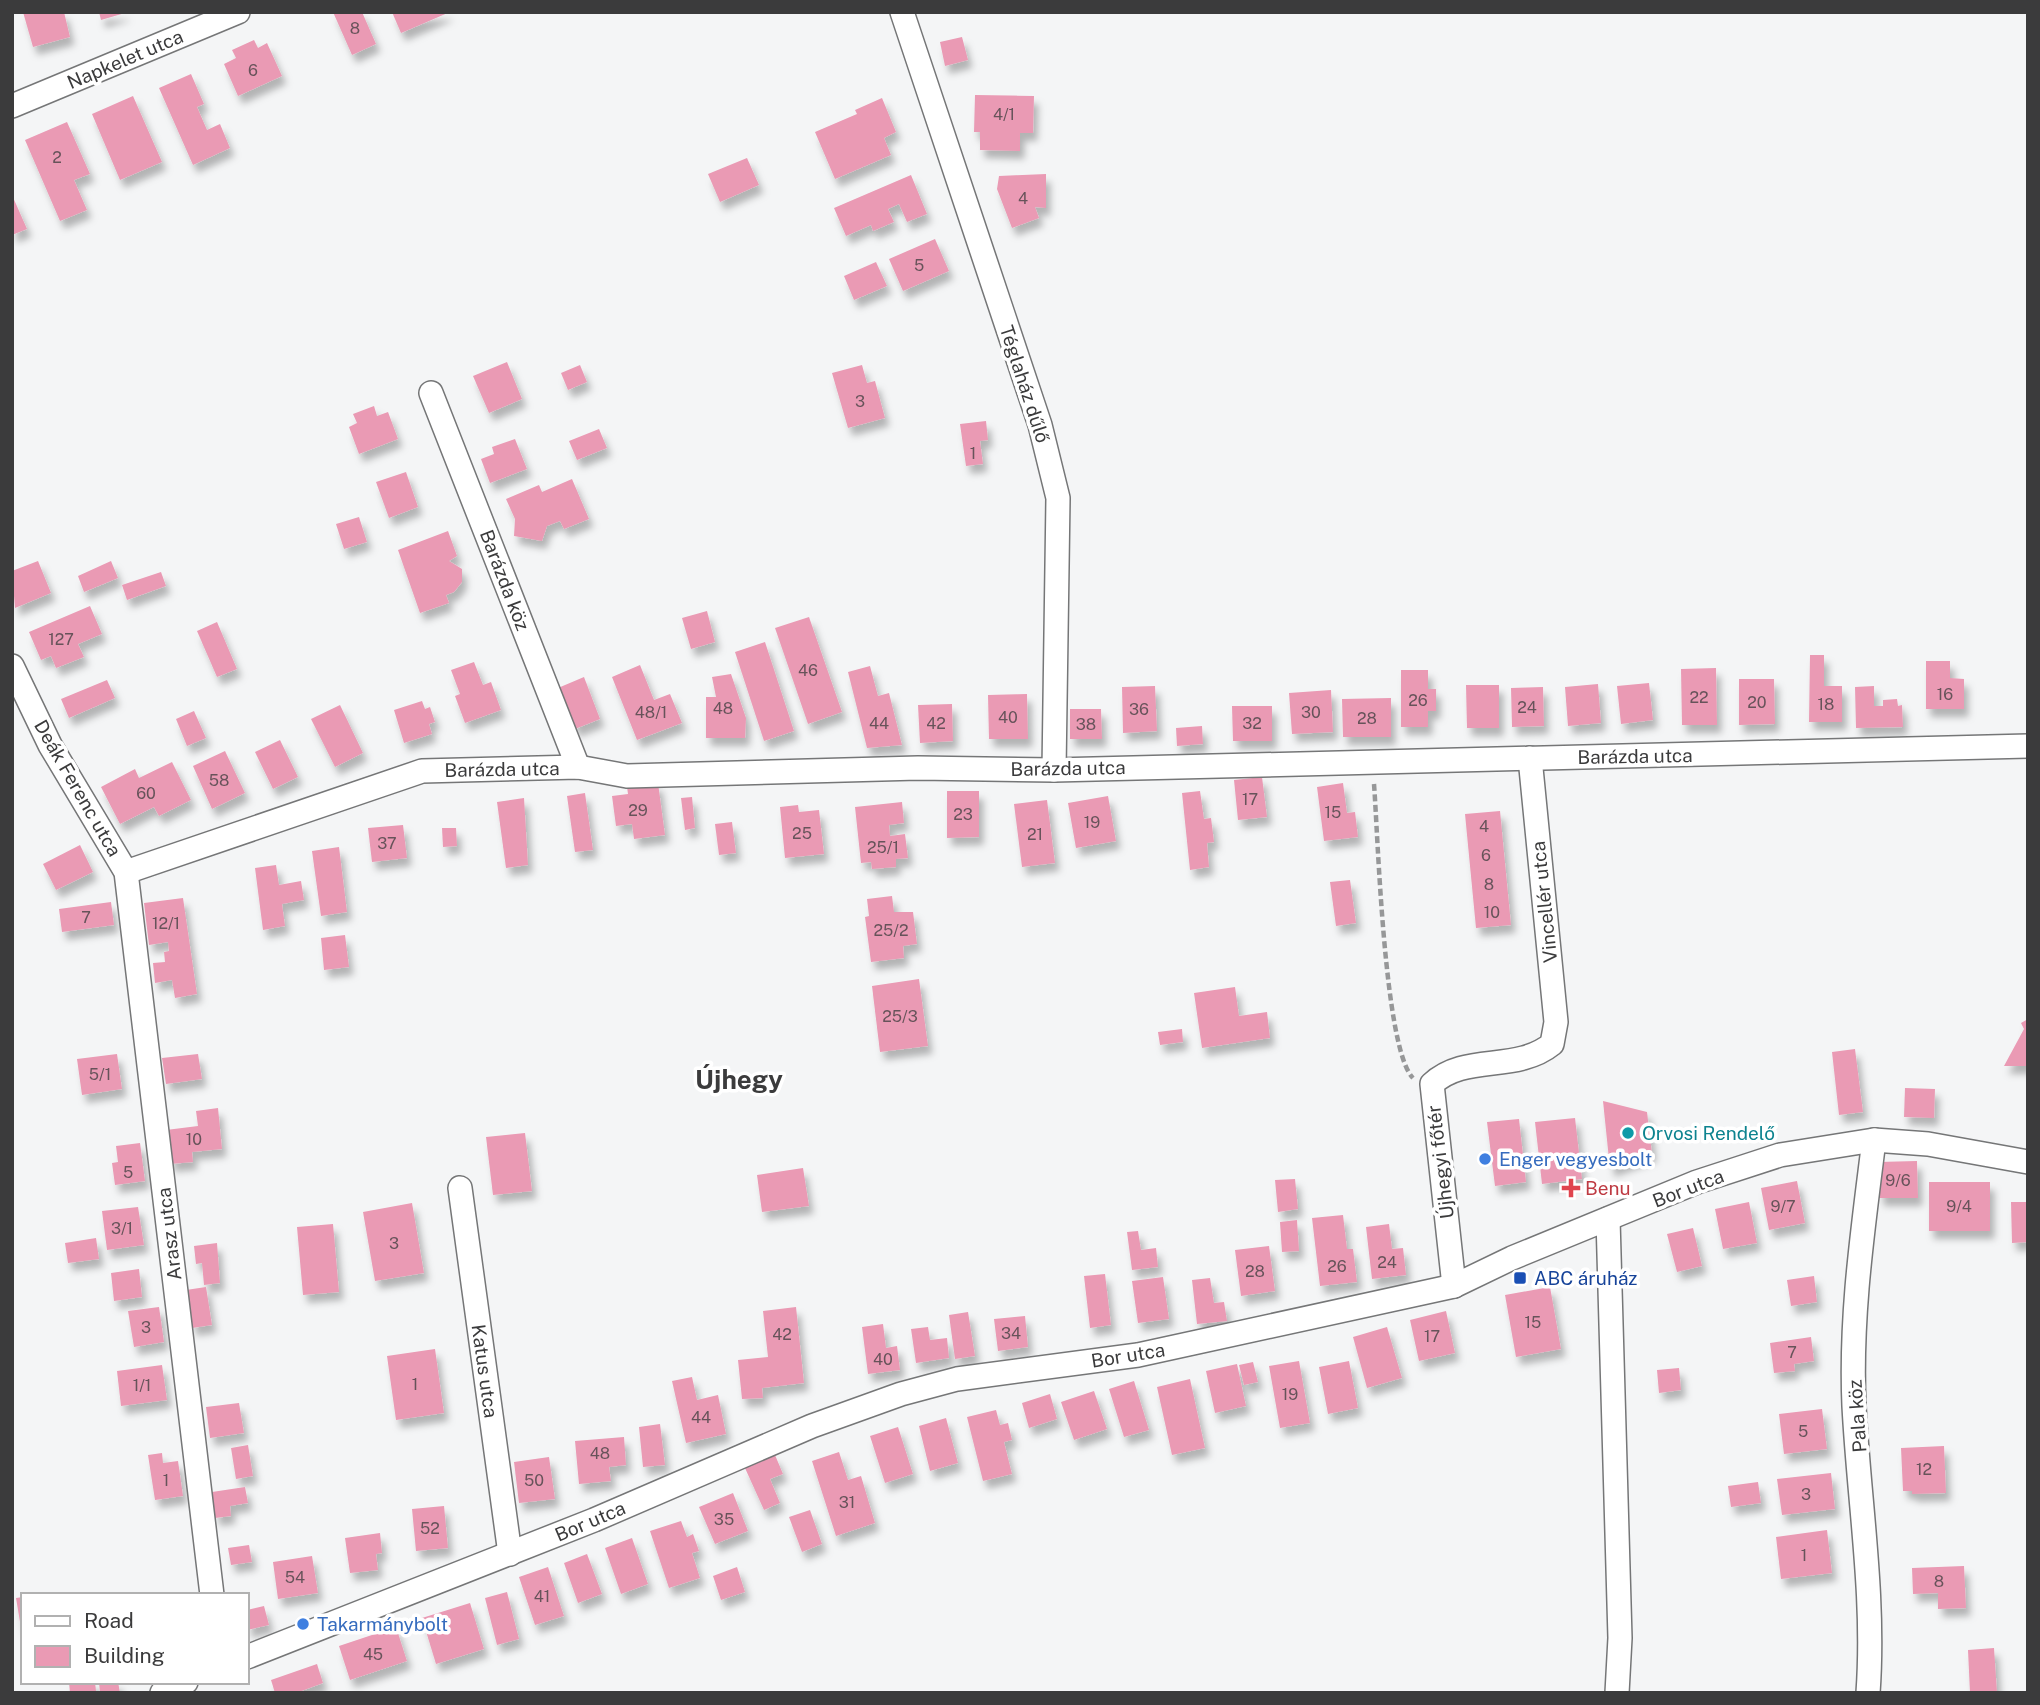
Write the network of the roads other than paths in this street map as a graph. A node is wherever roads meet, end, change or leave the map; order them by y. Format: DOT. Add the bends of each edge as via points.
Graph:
graph roads {
  1 [pos="238,12"];
  2 [pos="902,12"];
  3 [pos="12,106"];
  4 [pos="431,393"];
  5 [pos="12,666"];
  6 [pos="2028,746"];
  7 [pos="1530,758"];
  8 [pos="578,767"];
  9 [pos="1054,770"];
  10 [pos="126,872"];
  11 [pos="1552,1044"];
  12 [pos="1874,1140"];
  13 [pos="2028,1162"];
  14 [pos="460,1188"];
  15 [pos="1608,1219"];
  16 [pos="1454,1286"];
  17 [pos="510,1554"];
  18 [pos="212,1593"];
  19 [pos="248,1657"];
  20 [pos="182,1684"];
  21 [pos="162,1693"];
  22 [pos="1617,1693"];
  23 [pos="1868,1693"];
  1 -- 3 [label="street, Napkelet utca"];
  2 -- 9 [label="street, Téglaház dűlő" via="1040,425 1058,498"];
  4 -- 8 [label="street, Barázda köz"];
  5 -- 10 [label="street, Deák Ferenc utca" via="50,745"];
  6 -- 7 [label="street, Barázda utca"];
  7 -- 9 [label="street, Barázda utca"];
  7 -- 11 [label="street, Vincellér utca" via="1556,1023"];
  8 -- 9 [label="street, Barázda utca" via="627,776 918,768"];
  8 -- 10 [label="street, Barázda utca" via="422,771"];
  10 -- 18 [label="street, Arasz utca"];
  11 -- 16 [label="street, Újhegyi főtér" via="1517,1061 1446,1071 1432,1084"];
  12 -- 13 [label="street, Bor utca" via="1928,1144"];
  12 -- 15 [label="street, Bor utca" via="1780,1155 1697,1182"];
  12 -- 23 [label="street, Pala köz" via="1853,1333 1854,1406 1872,1622"];
  14 -- 17 [label="street, Katus utca"];
  15 -- 16 [label="street, Bor utca"];
  15 -- 22 [label="street" via="1620,1638"];
  16 -- 17 [label="street, Bor utca" via="1138,1355 957,1379 901,1394 812,1426"];
  17 -- 19 [label="street, Bor utca"];
  20 -- 21 [label="street"];
}
